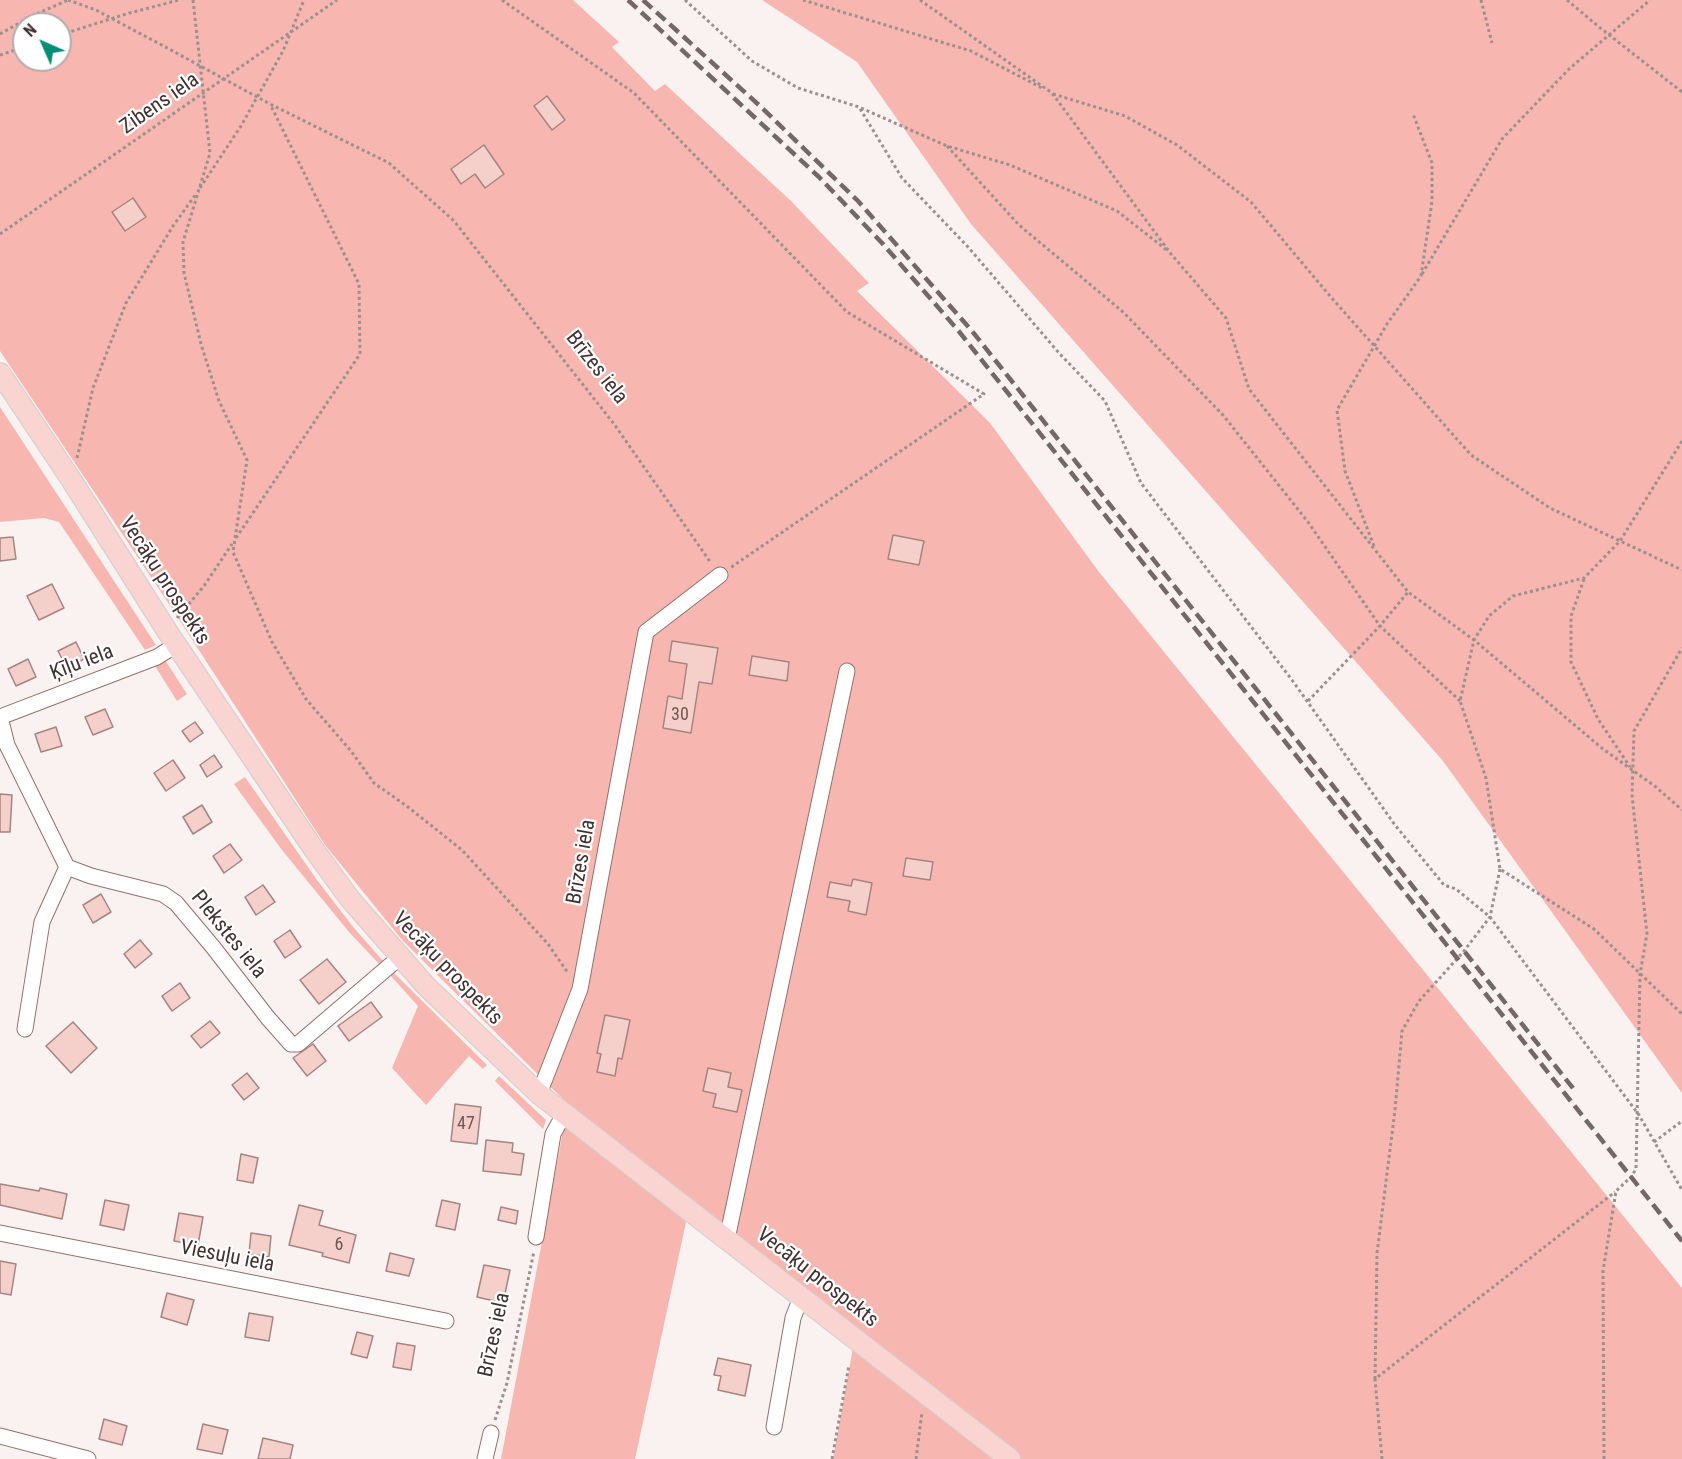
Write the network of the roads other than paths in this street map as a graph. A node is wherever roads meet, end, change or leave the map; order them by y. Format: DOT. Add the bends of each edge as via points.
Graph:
graph roads {
  1 [pos="0,373"];
  2 [pos="720,575"];
  3 [pos="171,638"];
  4 [pos="847,671"];
  5 [pos="0,717"];
  6 [pos="67,867"];
  7 [pos="400,957"];
  8 [pos="25,1029"];
  9 [pos="539,1094"];
  10 [pos="564,1114"];
  11 [pos="0,1233"];
  12 [pos="536,1237"];
  13 [pos="727,1239"];
  14 [pos="801,1297"];
  15 [pos="446,1321"];
  16 [pos="774,1427"];
  17 [pos="491,1433"];
  18 [pos="0,1437"];
  19 [pos="88,1459"];
  20 [pos="485,1459"];
  21 [pos="1010,1459"];
  1 -- 3 [label="main road, Vecāķu prospekts"];
  2 -- 9 [label="street, Brīzes iela" via="645,632 580,989"];
  3 -- 5 [label="street, Ķīļu iela" via="157,657"];
  3 -- 7 [label="main road, Vecāķu prospekts" via="315,851"];
  4 -- 13 [label="street"];
  5 -- 6 [label="street" via="7,744"];
  6 -- 7 [label="street, Plekstes iela" via="163,894 176,903 291,1044 298,1044"];
  6 -- 8 [label="street" via="42,922"];
  7 -- 9 [label="main road, Vecāķu prospekts"];
  9 -- 10 [label="main road, Vecāķu prospekts"];
  10 -- 12 [label="street" via="553,1134"];
  10 -- 13 [label="main road, Vecāķu prospekts"];
  11 -- 15 [label="street, Viesuļu iela"];
  13 -- 14 [label="main road, Vecāķu prospekts"];
  14 -- 16 [label="street" via="793,1318"];
  14 -- 21 [label="main road, Vecāķu prospekts"];
  17 -- 20 [label="street"];
  18 -- 19 [label="street"];
}
